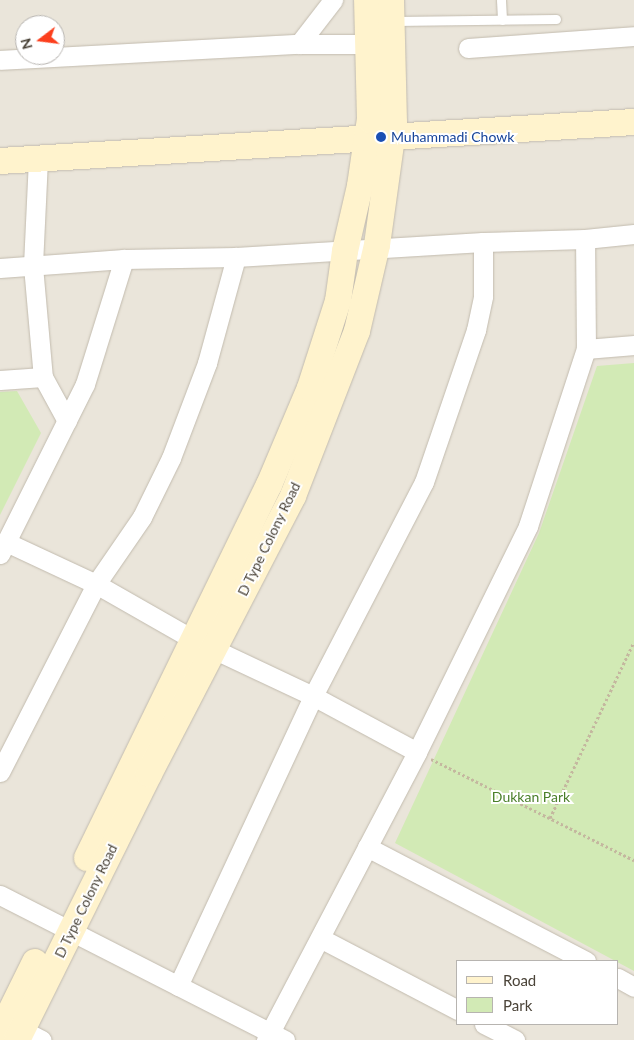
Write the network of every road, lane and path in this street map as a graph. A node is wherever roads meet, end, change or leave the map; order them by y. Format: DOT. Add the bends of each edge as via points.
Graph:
graph roads {
  1 [pos="333,0"];
  2 [pos="367,0"];
  3 [pos="502,0"];
  4 [pos="391,10"];
  5 [pos="556,19"];
  6 [pos="502,20"];
  7 [pos="634,36"];
  8 [pos="299,44"];
  9 [pos="368,44"];
  10 [pos="468,48"];
  11 [pos="0,60"];
  12 [pos="634,122"];
  13 [pos="380,137"];
  14 [pos="38,159"];
  15 [pos="0,161"];
  16 [pos="634,234"];
  17 [pos="585,239"];
  18 [pos="483,242"];
  19 [pos="376,248"];
  20 [pos="345,251"];
  21 [pos="236,257"];
  22 [pos="124,258"];
  23 [pos="33,266"];
  24 [pos="0,268"];
  25 [pos="634,345"];
  26 [pos="586,349"];
  27 [pos="43,377"];
  28 [pos="0,380"];
  29 [pos="67,421"];
  30 [pos="3,548"];
  31 [pos="96,584"];
  32 [pos="634,642"];
  33 [pos="204,645"];
  34 [pos="313,696"];
  35 [pos="418,752"];
  36 [pos="0,772"];
  37 [pos="550,818"];
  38 [pos="367,847"];
  39 [pos="634,860"];
  40 [pos="0,895"];
  41 [pos="63,927"];
  42 [pos="320,938"];
  43 [pos="584,960"];
  44 [pos="619,979"];
  45 [pos="178,986"];
  46 [pos="634,987"];
  47 [pos="456,1009"];
  48 [pos="486,1025"];
  49 [pos="20,1036"];
  50 [pos="274,1038"];
  51 [pos="515,1040"];
  1 -- 8 [label="street"];
  2 -- 9 [label="main road, D Type Colony Road"];
  3 -- 6 [label="lane"];
  4 -- 6 [label="lane"];
  4 -- 13 [label="main road, D Type Colony Road" via="394,123"];
  5 -- 6 [label="lane"];
  7 -- 10 [label="street"];
  8 -- 9 [label="street"];
  8 -- 11 [label="street"];
  9 -- 13 [label="main road, D Type Colony Road" via="370,120"];
  12 -- 13 [label="main road"];
  13 -- 14 [label="main road"];
  13 -- 19 [label="main road, D Type Colony Road"];
  13 -- 20 [label="main road, D Type Colony Road" via="360,186"];
  14 -- 15 [label="main road"];
  14 -- 23 [label="street"];
  16 -- 17 [label="street"];
  17 -- 18 [label="street"];
  17 -- 26 [label="street"];
  18 -- 19 [label="street"];
  18 -- 34 [label="street" via="483,296 476,330 424,482"];
  19 -- 20 [label="street"];
  19 -- 33 [label="main road, D Type Colony Road" via="357,331 293,496"];
  20 -- 21 [label="street"];
  20 -- 33 [label="main road, D Type Colony Road" via="338,301 310,388"];
  21 -- 22 [label="street"];
  21 -- 31 [label="street" via="207,363 171,458 142,517"];
  22 -- 23 [label="street"];
  22 -- 29 [label="street" via="85,384"];
  23 -- 24 [label="street"];
  23 -- 27 [label="street"];
  25 -- 26 [label="street"];
  26 -- 35 [label="street" via="528,526"];
  27 -- 28 [label="street"];
  27 -- 29 [label="street"];
  29 -- 30 [label="street"];
  30 -- 31 [label="street"];
  31 -- 33 [label="street"];
  31 -- 36 [label="street"];
  32 -- 37 [label="path"];
  33 -- 34 [label="street"];
  33 -- 41 [label="main road, D Type Colony Road"];
  34 -- 35 [label="street"];
  34 -- 45 [label="street"];
  35 -- 37 [label="path"];
  35 -- 38 [label="street"];
  37 -- 39 [label="path"];
  38 -- 42 [label="street"];
  38 -- 43 [label="street"];
  40 -- 41 [label="street"];
  41 -- 45 [label="street"];
  41 -- 49 [label="main road, D Type Colony Road"];
  42 -- 47 [label="street"];
  42 -- 50 [label="street"];
  44 -- 46 [label="street"];
  45 -- 50 [label="street"];
  48 -- 51 [label="street"];
}
